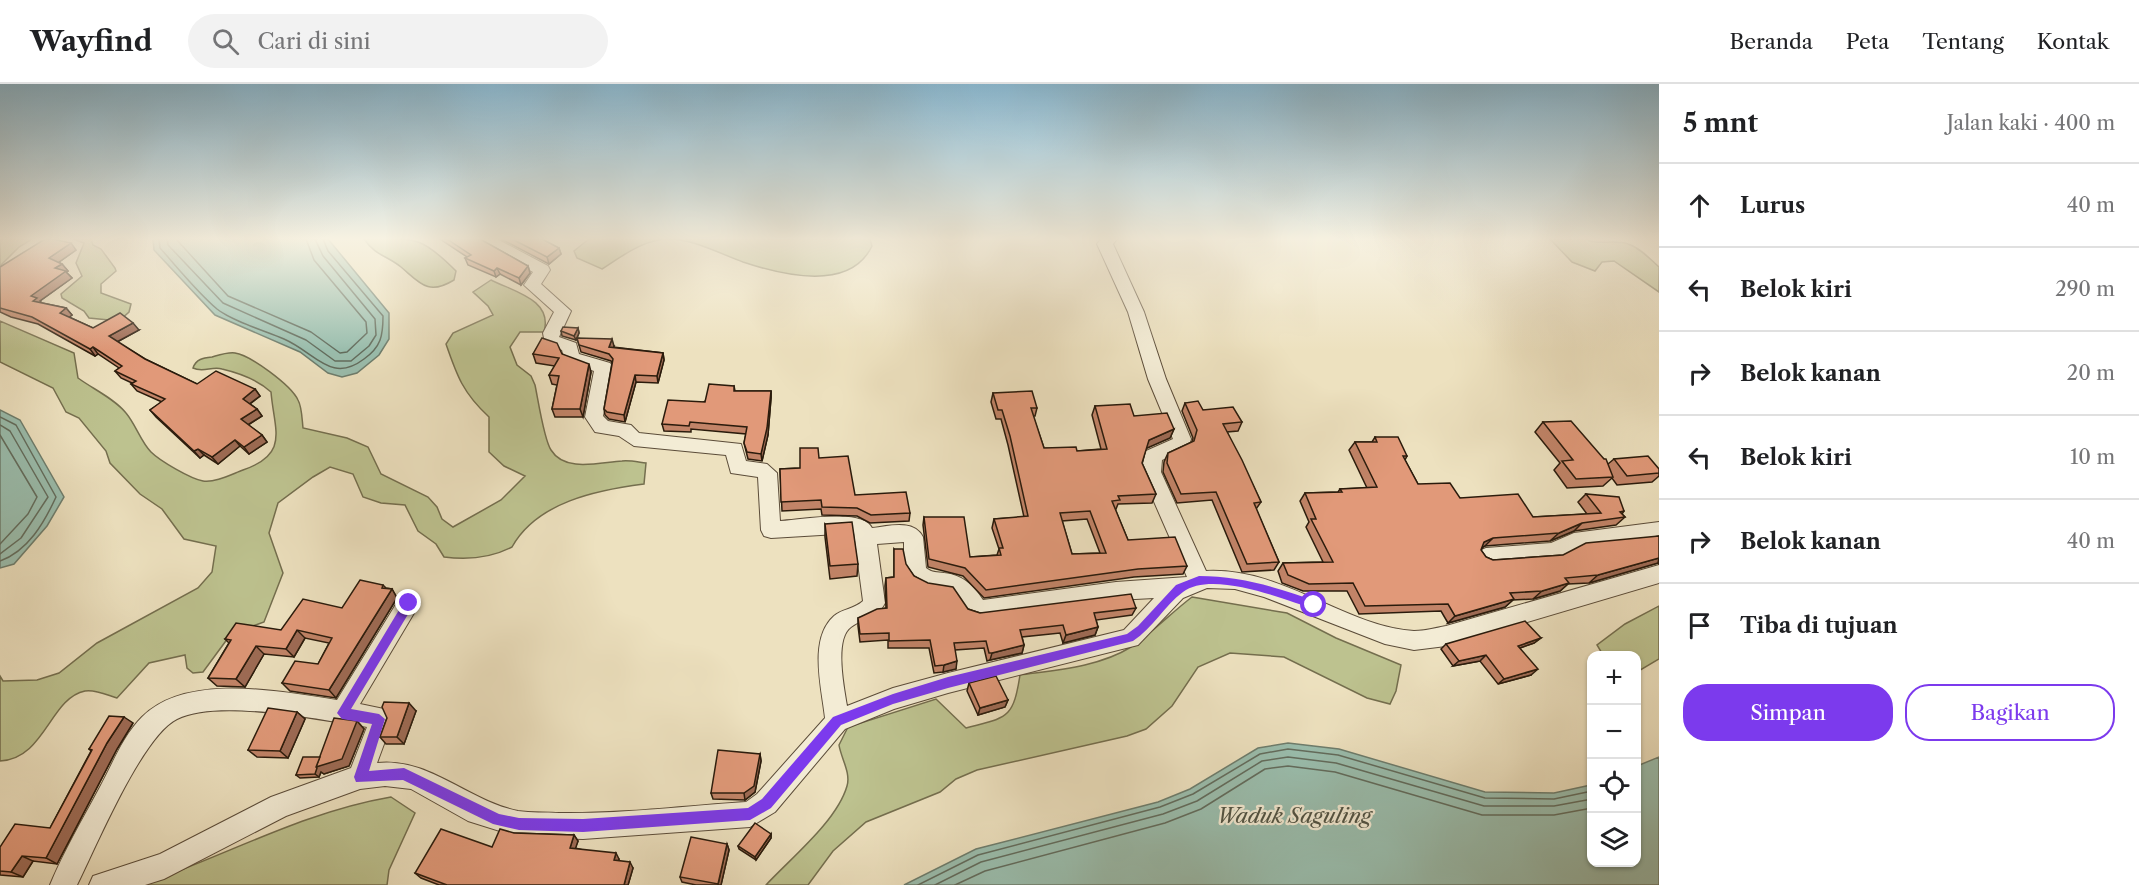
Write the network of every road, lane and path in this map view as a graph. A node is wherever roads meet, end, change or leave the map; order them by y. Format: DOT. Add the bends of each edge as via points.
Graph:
graph roads {
  1 [pos="538,276"];
  2 [pos="1120,276"];
  3 [pos="1659,530"];
  4 [pos="866,537"];
  5 [pos="1486,557"];
  6 [pos="1659,574"];
  7 [pos="1189,584"];
  8 [pos="409,603"];
  9 [pos="342,713"];
  10 [pos="837,721"];
  11 [pos="360,777"];
  12 [pos="63,885"];
  13 [pos="102,885"];
  1 -- 4 [label="street" via="532,285 563,311 551,340 570,346 571,357 604,367 594,417 602,427 624,430 634,439 734,449 738,468 767,473 771,530 855,524"];
  2 -- 7 [label="street" via="1182,439 1181,444 1153,456 1151,472"];
  3 -- 5 [label="street" via="1574,541 1554,551"];
  4 -- 7 [label="street" via="906,532 913,537 916,572 921,577 956,583 966,589 980,610"];
  4 -- 10 [label="street" via="874,603 867,612 839,623 833,633 831,668"];
  6 -- 7 [label="street" via="1446,636 1410,640 1264,588 1224,580"];
  7 -- 10 [label="street" via="1130,638 948,682"];
  8 -- 9 [label="street"];
  9 -- 11 [label="street" via="379,719"];
  9 -- 12 [label="street" via="243,702 208,701 172,708 146,729 136,743"];
  10 -- 11 [label="street" via="766,803 739,816 583,826 519,824 477,812 404,774"];
  11 -- 13 [label="street" via="280,806 164,866"];
}
